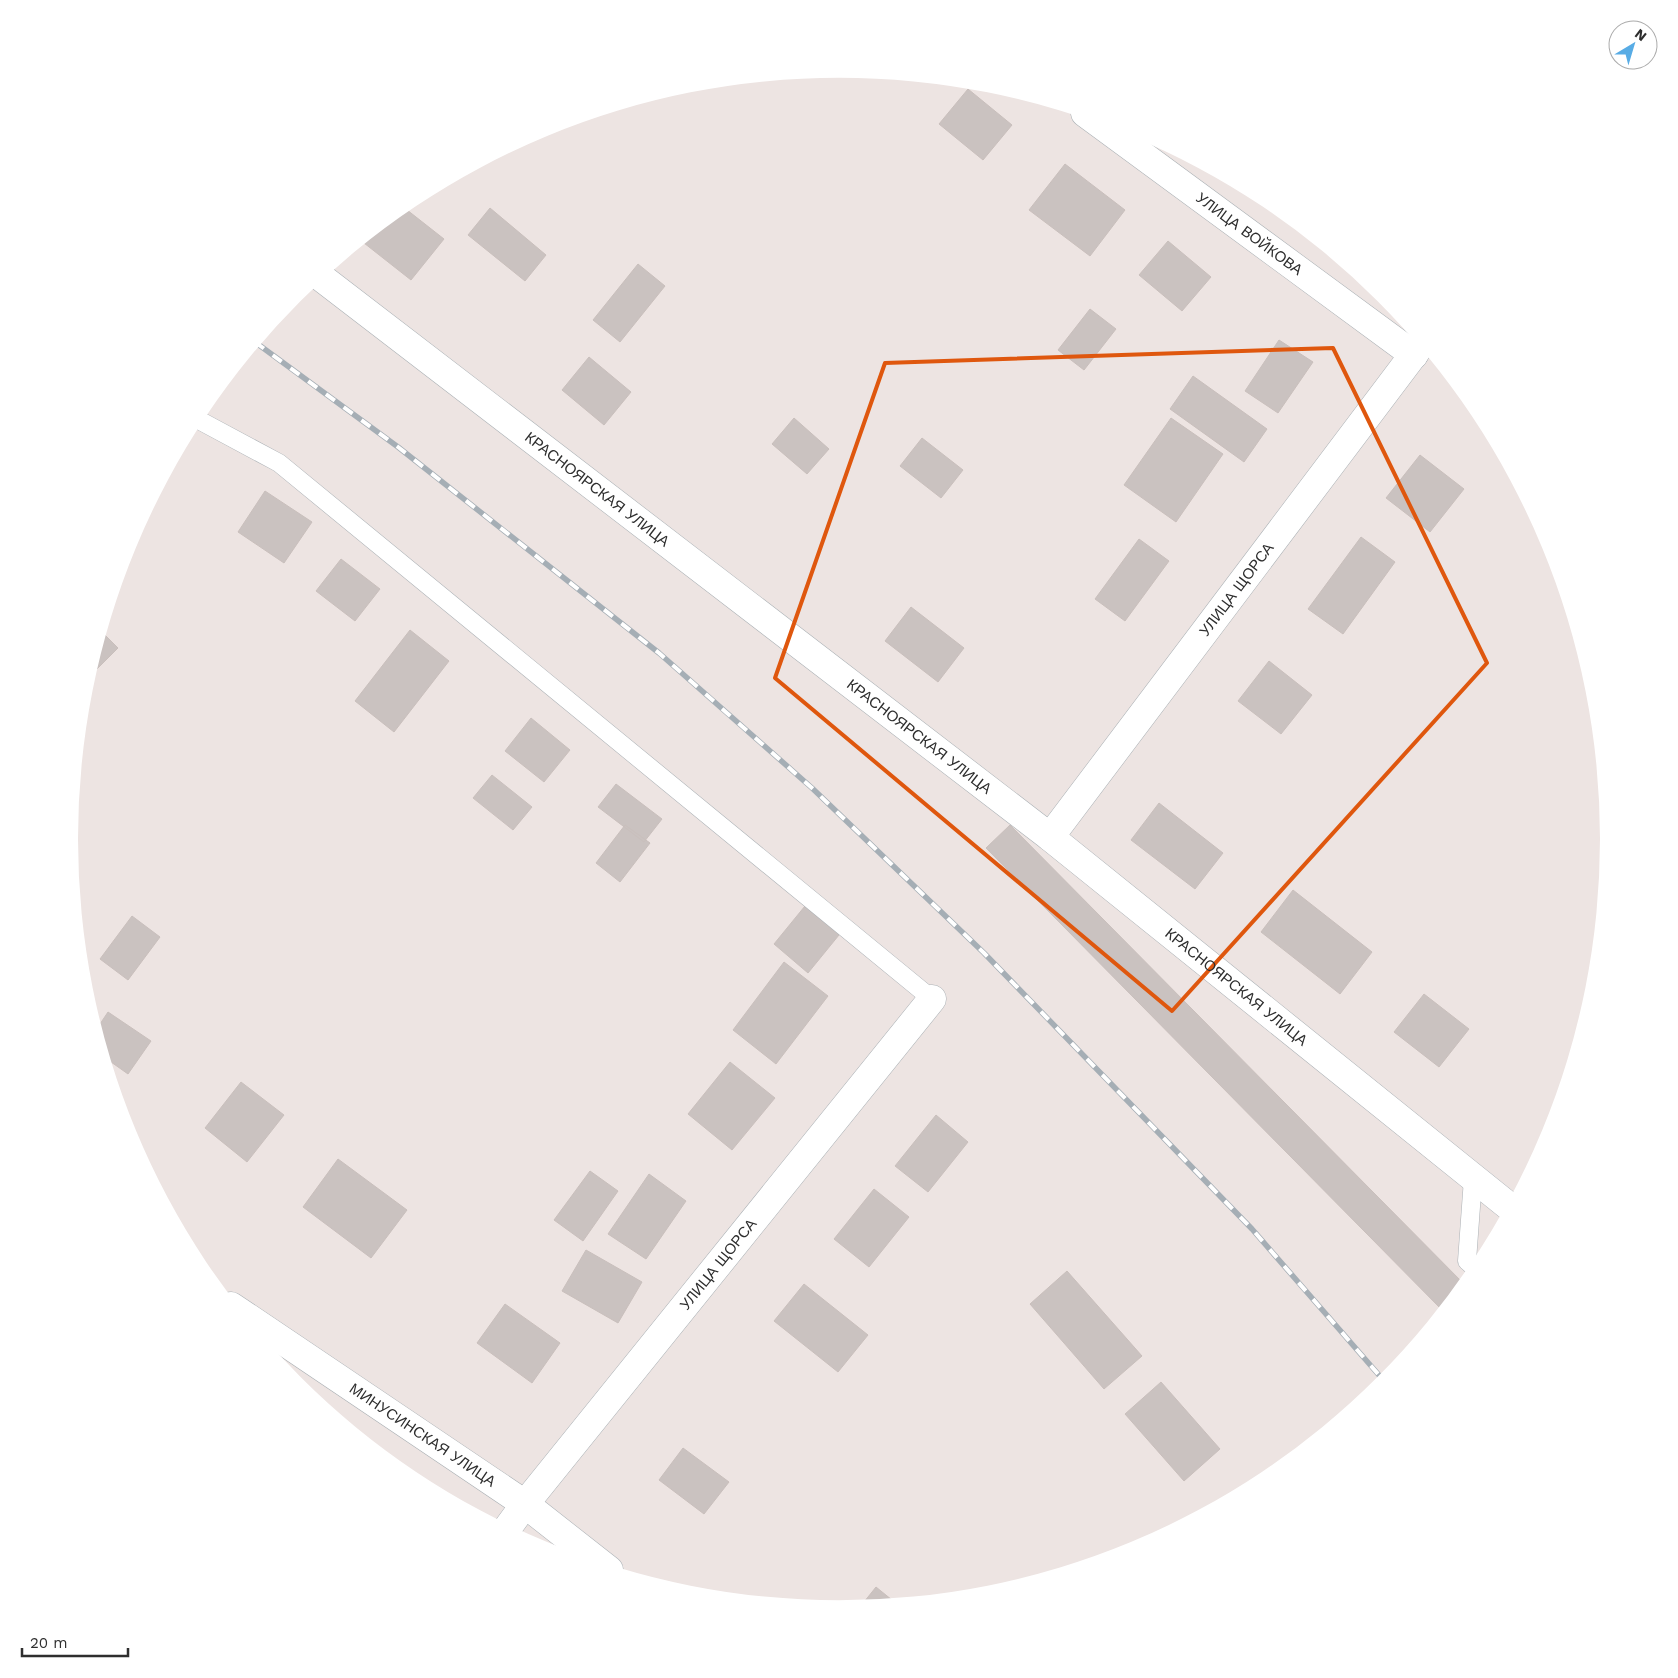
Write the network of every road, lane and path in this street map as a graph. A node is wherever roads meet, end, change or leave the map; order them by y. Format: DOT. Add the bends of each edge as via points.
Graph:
graph roads {
  1 [pos="1101,124"];
  2 [pos="323,279"];
  3 [pos="1418,349"];
  4 [pos="202,422"];
  5 [pos="1050,837"];
  6 [pos="932,999"];
  7 [pos="1473,1179"];
  8 [pos="1506,1205"];
  9 [pos="1470,1264"];
  10 [pos="245,1316"];
  11 [pos="525,1504"];
  12 [pos="509,1525"];
  13 [pos="598,1561"];
  1 -- 3 [label="street, УЛИЦА ВОЙКОВА"];
  2 -- 5 [label="street, КРАСНОЯРСКАЯ УЛИЦА"];
  3 -- 5 [label="street, УЛИЦА ЩОРСА"];
  4 -- 6 [label="lane" via="279,463"];
  5 -- 7 [label="street, КРАСНОЯРСКАЯ УЛИЦА"];
  6 -- 11 [label="street, УЛИЦА ЩОРСА"];
  7 -- 8 [label="street, КРАСНОЯРСКАЯ УЛИЦА"];
  7 -- 9 [label="lane" via="1467,1261"];
  10 -- 11 [label="street, МИНУСИНСКАЯ УЛИЦА"];
  11 -- 12 [label="street, УЛИЦА ЩОРСА"];
  11 -- 13 [label="street, МИНУСИНСКАЯ УЛИЦА"];
}
